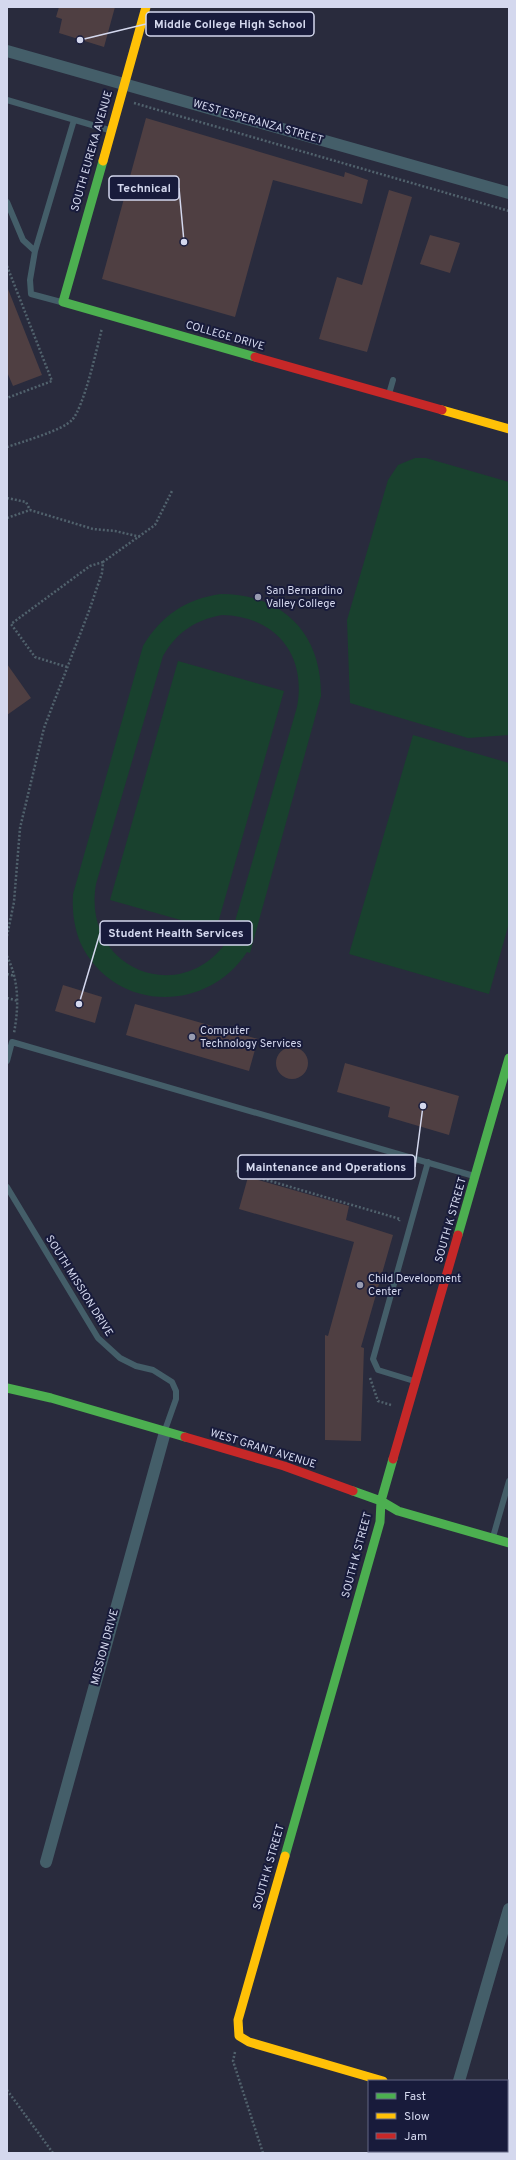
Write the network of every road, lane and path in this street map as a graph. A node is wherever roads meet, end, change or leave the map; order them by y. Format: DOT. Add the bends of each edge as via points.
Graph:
graph roads {
  1 [pos="146,7"];
  2 [pos="7,51"];
  3 [pos="124,84"];
  4 [pos="7,100"];
  5 [pos="132,102"];
  6 [pos="74,120"];
  7 [pos="111,131"];
  8 [pos="509,193"];
  9 [pos="7,202"];
  10 [pos="509,211"];
  11 [pos="34,251"];
  12 [pos="7,266"];
  13 [pos="63,302"];
  14 [pos="106,315"];
  15 [pos="393,380"];
  16 [pos="389,395"];
  17 [pos="7,398"];
  18 [pos="509,429"];
  19 [pos="7,447"];
  20 [pos="172,491"];
  21 [pos="7,498"];
  22 [pos="30,510"];
  23 [pos="7,518"];
  24 [pos="141,537"];
  25 [pos="103,562"];
  26 [pos="67,667"];
  27 [pos="7,936"];
  28 [pos="7,956"];
  29 [pos="7,974"];
  30 [pos="15,976"];
  31 [pos="7,998"];
  32 [pos="18,1000"];
  33 [pos="12,1042"];
  34 [pos="509,1058"];
  35 [pos="7,1061"];
  36 [pos="428,1162"];
  37 [pos="236,1171"];
  38 [pos="476,1176"];
  39 [pos="7,1187"];
  40 [pos="398,1225"];
  41 [pos="369,1375"];
  42 [pos="417,1382"];
  43 [pos="7,1388"];
  44 [pos="391,1405"];
  45 [pos="165,1432"];
  46 [pos="509,1481"];
  47 [pos="382,1501"];
  48 [pos="492,1538"];
  49 [pos="509,1543"];
  50 [pos="46,1862"];
  51 [pos="509,1909"];
  52 [pos="239,2036"];
  53 [pos="380,2080"];
  54 [pos="459,2080"];
  55 [pos="7,2090"];
  56 [pos="53,2153"];
  57 [pos="263,2153"];
  1 -- 3 [label="street, SOUTH EUREKA AVENUE"];
  2 -- 3 [label="street, WEST ESPERANZA STREET"];
  3 -- 7 [label="street, SOUTH EUREKA AVENUE"];
  3 -- 8 [label="street, WEST ESPERANZA STREET"];
  4 -- 6 [label="lane"];
  5 -- 10 [label="path"];
  6 -- 7 [label="lane"];
  6 -- 11 [label="lane"];
  7 -- 13 [label="street, SOUTH EUREKA AVENUE"];
  9 -- 11 [label="lane" via="23,240"];
  11 -- 13 [label="lane, COLLEGE DRIVE" via="31,294"];
  12 -- 17 [label="path" via="52,381"];
  13 -- 14 [label="street, COLLEGE DRIVE"];
  14 -- 16 [label="street, COLLEGE DRIVE"];
  14 -- 19 [label="path" via="80,405 72,420 62,427"];
  15 -- 16 [label="lane"];
  16 -- 18 [label="street, COLLEGE DRIVE"];
  20 -- 24 [label="path" via="155,525"];
  21 -- 22 [label="path" via="26,502"];
  22 -- 23 [label="path"];
  22 -- 24 [label="path" via="93,529"];
  24 -- 25 [label="path"];
  25 -- 26 [label="path" via="102,573 89,611"];
  25 -- 26 [label="path" via="90,566 11,624 35,657"];
  26 -- 27 [label="path" via="44,728 25,803 20,828 14,902"];
  28 -- 30 [label="path"];
  29 -- 30 [label="path"];
  30 -- 32 [label="path"];
  31 -- 32 [label="path"];
  32 -- 33 [label="path"];
  33 -- 35 [label="lane"];
  33 -- 36 [label="lane"];
  34 -- 38 [label="street, SOUTH K STREET"];
  36 -- 38 [label="lane"];
  36 -- 42 [label="lane" via="373,1359 378,1370"];
  37 -- 40 [label="path" via="400,1219"];
  38 -- 42 [label="street, SOUTH K STREET"];
  39 -- 45 [label="lane, SOUTH MISSION DRIVE" via="98,1338 120,1358 153,1370 172,1382 176,1399"];
  41 -- 44 [label="path" via="378,1401"];
  42 -- 47 [label="street, SOUTH K STREET"];
  43 -- 45 [label="street, WEST GRANT AVENUE" via="51,1398"];
  45 -- 47 [label="street, WEST GRANT AVENUE" via="284,1466"];
  45 -- 50 [label="street, MISSION DRIVE"];
  46 -- 48 [label="lane"];
  47 -- 48 [label="street, WEST GRANT AVENUE" via="398,1510"];
  47 -- 52 [label="street, SOUTH K STREET" via="380,1522 238,2020"];
  48 -- 49 [label="street, WEST GRANT AVENUE"];
  51 -- 54 [label="street"];
  52 -- 53 [label="street" via="249,2042"];
  52 -- 57 [label="path" via="233,2061"];
  55 -- 56 [label="path"];
}
